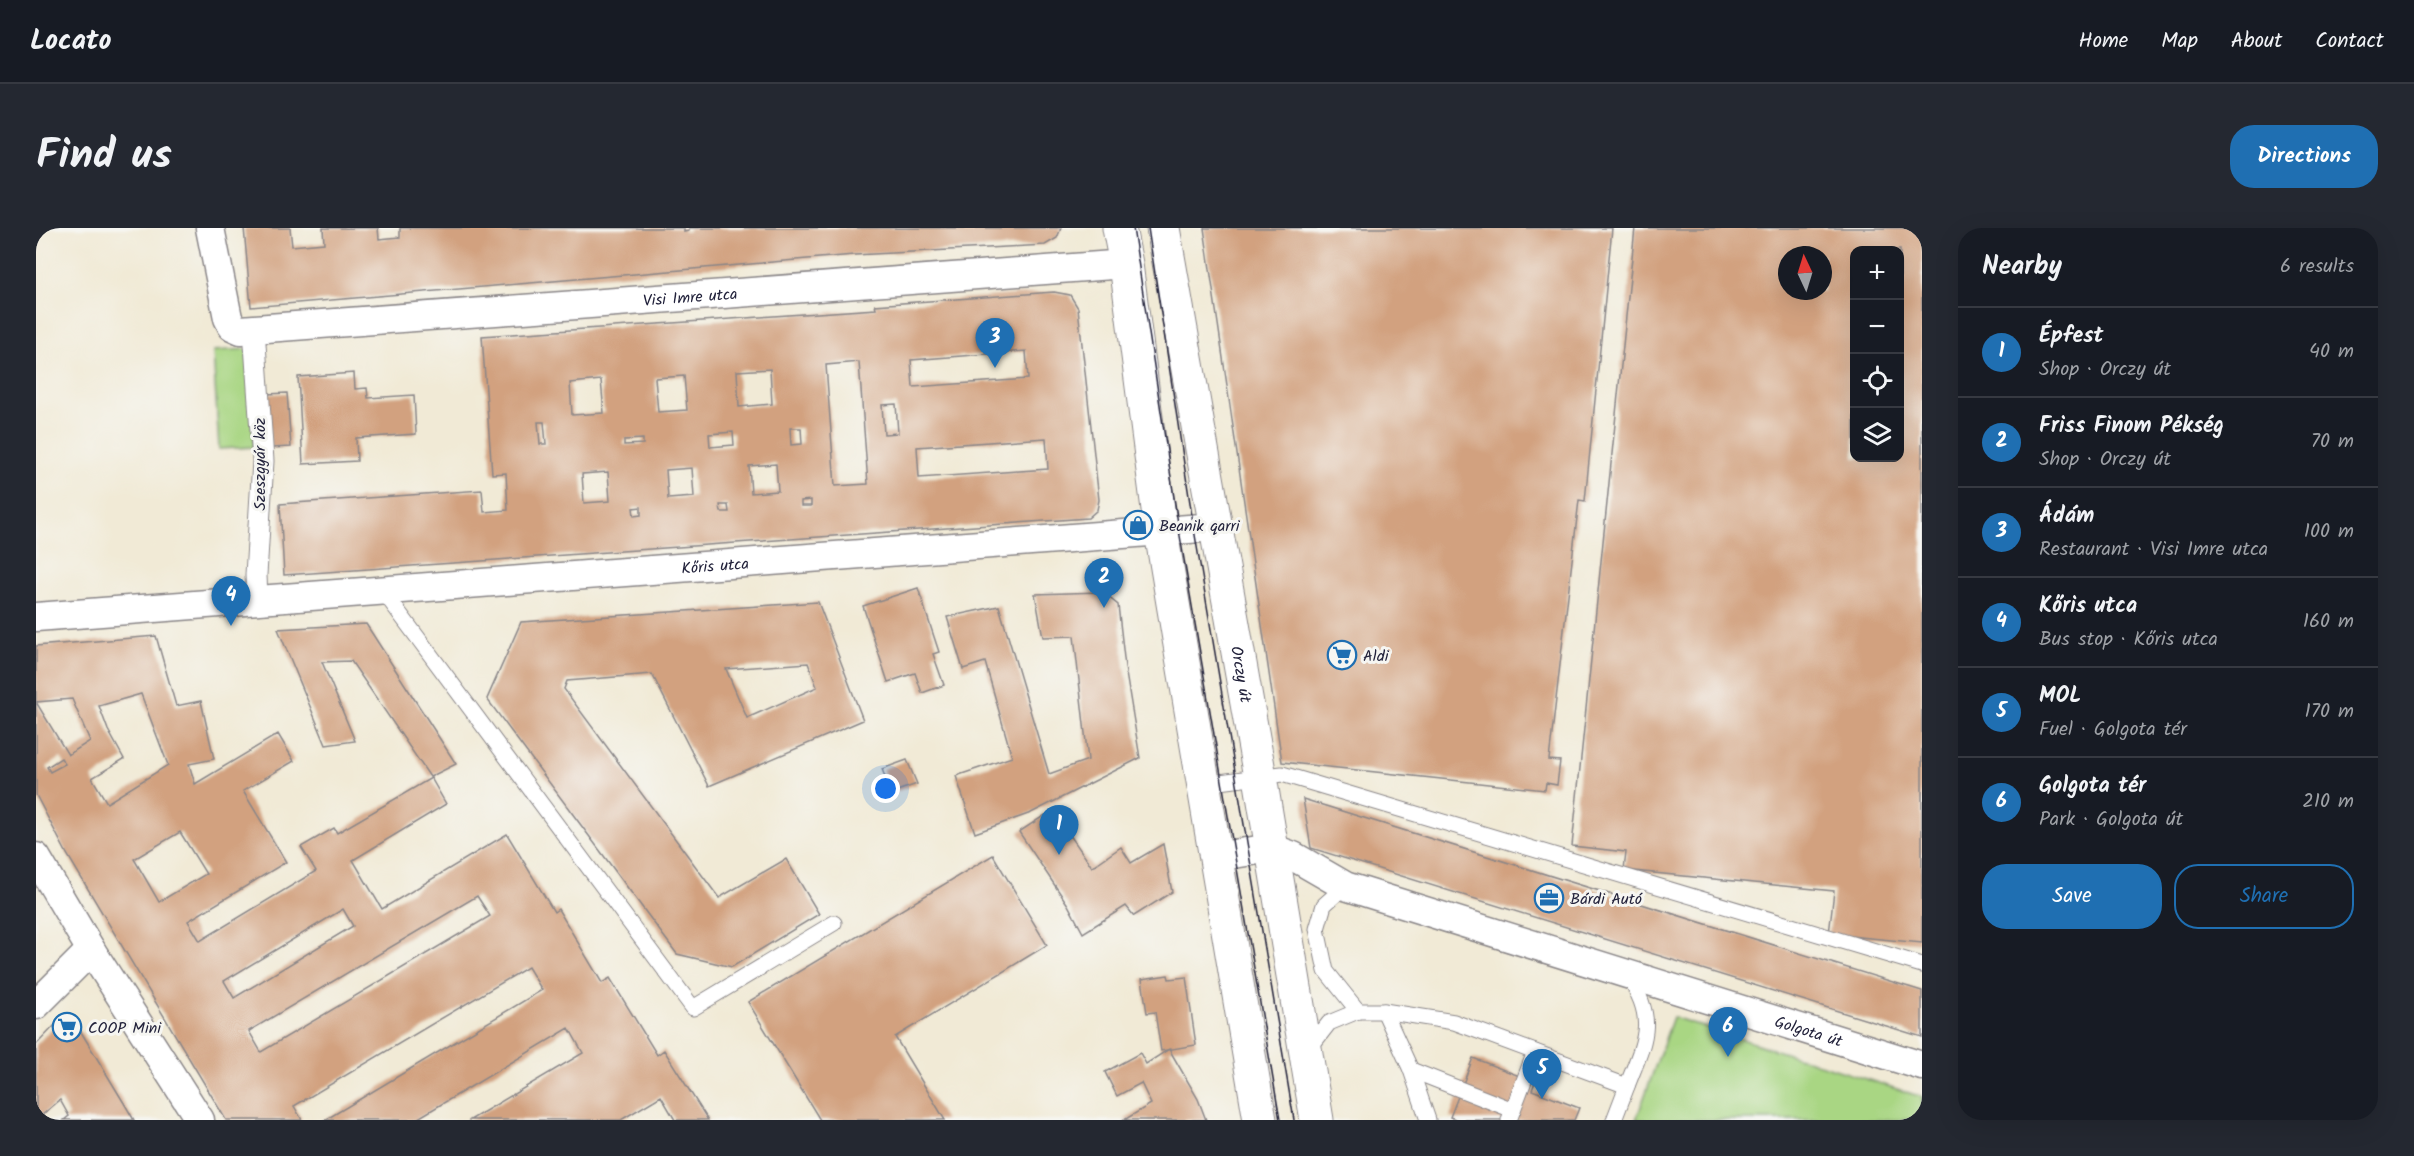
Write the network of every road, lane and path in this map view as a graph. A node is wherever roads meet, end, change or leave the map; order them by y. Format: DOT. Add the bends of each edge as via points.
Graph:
graph roads {
  1 [pos="210,228"];
  2 [pos="1119,228"];
  3 [pos="1163,228"];
  4 [pos="1126,264"];
  5 [pos="254,329"];
  6 [pos="1215,527"];
  7 [pos="1161,532"];
  8 [pos="383,591"];
  9 [pos="257,600"];
  10 [pos="36,617"];
  11 [pos="1260,777"];
  12 [pos="1204,784"];
  13 [pos="1271,848"];
  14 [pos="1215,856"];
  15 [pos="36,857"];
  16 [pos="1345,886"];
  17 [pos="834,923"];
  18 [pos="92,950"];
  19 [pos="1922,965"];
  20 [pos="1627,974"];
  21 [pos="36,1005"];
  22 [pos="1358,1011"];
  23 [pos="1384,1011"];
  24 [pos="1535,1052"];
  25 [pos="1306,1053"];
  26 [pos="1922,1066"];
  27 [pos="1411,1070"];
  28 [pos="1627,1086"];
  29 [pos="1511,1115"];
  30 [pos="200,1120"];
  31 [pos="1260,1120"];
  32 [pos="1317,1120"];
  33 [pos="1428,1120"];
  34 [pos="1614,1120"];
  1 -- 5 [label="street" via="228,318 232,326"];
  2 -- 4 [label="street"];
  3 -- 6 [label="street, Orczy út"];
  4 -- 5 [label="street, Visi Imre utca"];
  4 -- 7 [label="street"];
  5 -- 9 [label="street, Szeszgyár köz" via="262,461"];
  6 -- 7 [label="street, Kőris utca"];
  6 -- 11 [label="street, Orczy út"];
  7 -- 8 [label="street, Kőris utca"];
  7 -- 12 [label="street"];
  8 -- 9 [label="street, Kőris utca"];
  8 -- 17 [label="lane" via="693,1008"];
  9 -- 10 [label="street, Kőris utca"];
  11 -- 12 [label="lane"];
  11 -- 13 [label="street, Orczy út"];
  11 -- 19 [label="lane" via="1282,774"];
  12 -- 14 [label="street"];
  13 -- 14 [label="street"];
  13 -- 16 [label="street, Golgota út"];
  13 -- 25 [label="street, Orczy út"];
  14 -- 31 [label="street"];
  15 -- 18 [label="street"];
  16 -- 20 [label="street, Golgota út"];
  16 -- 22 [label="lane" via="1324,905 1317,929 1326,971"];
  18 -- 21 [label="street"];
  18 -- 30 [label="street"];
  20 -- 26 [label="street, Golgota út"];
  20 -- 28 [label="lane" via="1646,1011 1645,1037"];
  22 -- 23 [label="lane"];
  22 -- 25 [label="lane" via="1329,1023"];
  23 -- 24 [label="lane" via="1454,1022"];
  23 -- 27 [label="lane"];
  24 -- 28 [label="lane"];
  24 -- 29 [label="lane"];
  25 -- 32 [label="street, Orczy út"];
  27 -- 29 [label="lane"];
  27 -- 33 [label="lane"];
  28 -- 34 [label="lane"];
}
